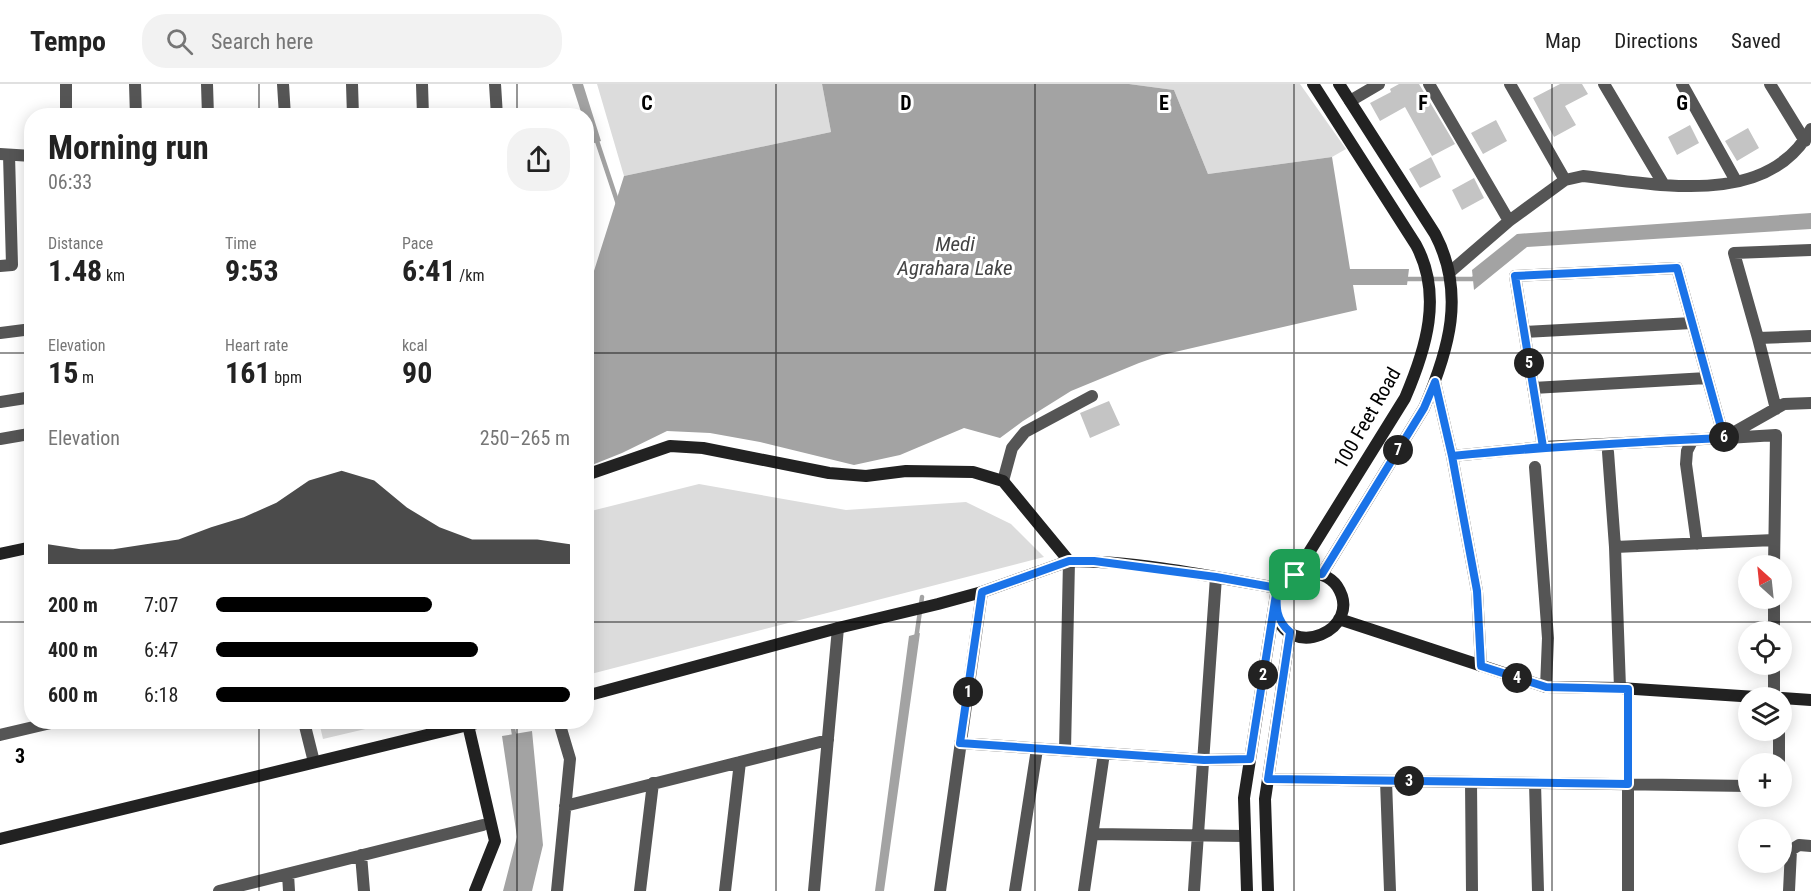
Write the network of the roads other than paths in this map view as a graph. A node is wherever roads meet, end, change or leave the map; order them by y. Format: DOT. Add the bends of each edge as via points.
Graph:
graph roads {
  1 [pos="66,84"];
  2 [pos="135,84"];
  3 [pos="207,84"];
  4 [pos="283,84"];
  5 [pos="352,84"];
  6 [pos="422,84"];
  7 [pos="495,84"];
  8 [pos="1313,84"];
  9 [pos="1339,84"];
  10 [pos="1379,84"];
  11 [pos="1429,84"];
  12 [pos="1510,84"];
  13 [pos="1604,84"];
  14 [pos="1682,84"];
  15 [pos="1770,84"];
  16 [pos="1350,101"];
  17 [pos="66,108"];
  18 [pos="136,108"];
  19 [pos="208,108"];
  20 [pos="284,108"];
  21 [pos="353,108"];
  22 [pos="423,108"];
  23 [pos="496,108"];
  24 [pos="1811,129"];
  25 [pos="1804,141"];
  26 [pos="4,154"];
  27 [pos="24,155"];
  28 [pos="1565,180"];
  29 [pos="1736,181"];
  30 [pos="1664,185"];
  31 [pos="1509,221"];
  32 [pos="1811,250"];
  33 [pos="0,266"];
  34 [pos="1450,272"];
  35 [pos="1692,323"];
  36 [pos="24,330"];
  37 [pos="1524,332"];
  38 [pos="0,333"];
  39 [pos="1811,336"];
  40 [pos="1758,338"];
  41 [pos="1707,378"];
  42 [pos="1435,382"];
  43 [pos="1533,388"];
  44 [pos="1092,396"];
  45 [pos="24,398"];
  46 [pos="0,402"];
  47 [pos="1811,403"];
  48 [pos="1776,409"];
  49 [pos="24,435"];
  50 [pos="1724,438"];
  51 [pos="0,439"];
  52 [pos="1543,447"];
  53 [pos="1608,452"];
  54 [pos="1452,456"];
  55 [pos="1535,467"];
  56 [pos="594,472"];
  57 [pos="1003,481"];
  58 [pos="1774,540"];
  59 [pos="1697,544"];
  60 [pos="1615,547"];
  61 [pos="24,549"];
  62 [pos="0,554"];
  63 [pos="1774,555"];
  64 [pos="1069,561"];
  65 [pos="1322,574"];
  66 [pos="1295,575"];
  67 [pos="1216,577"];
  68 [pos="1277,588"];
  69 [pos="982,592"];
  70 [pos="1339,619"];
  71 [pos="838,628"];
  72 [pos="1290,632"];
  73 [pos="1481,666"];
  74 [pos="1546,687"];
  75 [pos="1624,688"];
  76 [pos="594,694"];
  77 [pos="1738,696"];
  78 [pos="1792,699"];
  79 [pos="1811,700"];
  80 [pos="25,729"];
  81 [pos="306,729"];
  82 [pos="448,729"];
  83 [pos="469,729"];
  84 [pos="561,729"];
  85 [pos="0,735"];
  86 [pos="828,740"];
  87 [pos="960,743"];
  88 [pos="1037,749"];
  89 [pos="1065,750"];
  90 [pos="1104,753"];
  91 [pos="1250,759"];
  92 [pos="1204,760"];
  93 [pos="315,762"];
  94 [pos="740,762"];
  95 [pos="1268,779"];
  96 [pos="1386,781"];
  97 [pos="1471,782"];
  98 [pos="653,783"];
  99 [pos="1535,783"];
  100 [pos="1628,784"];
  101 [pos="1738,786"];
  102 [pos="565,806"];
  103 [pos="483,825"];
  104 [pos="1093,834"];
  105 [pos="1199,836"];
  106 [pos="1245,836"];
  107 [pos="0,839"];
  108 [pos="1811,846"];
  109 [pos="361,855"];
  110 [pos="288,874"];
  111 [pos="219,891"];
  112 [pos="290,891"];
  113 [pos="364,891"];
  114 [pos="475,891"];
  115 [pos="557,891"];
  116 [pos="640,891"];
  117 [pos="725,891"];
  118 [pos="814,891"];
  119 [pos="940,891"];
  120 [pos="1015,891"];
  121 [pos="1084,891"];
  122 [pos="1194,891"];
  123 [pos="1246,891"];
  124 [pos="1268,891"];
  125 [pos="1390,891"];
  126 [pos="1472,891"];
  127 [pos="1538,891"];
  128 [pos="1628,891"];
  129 [pos="1789,891"];
  1 -- 17 [label="street"];
  2 -- 18 [label="street"];
  3 -- 19 [label="street"];
  4 -- 20 [label="street"];
  5 -- 21 [label="street"];
  6 -- 22 [label="street"];
  7 -- 23 [label="street"];
  8 -- 66 [label="street, 100 Feet Road" via="1422,255 1431,297 1428,332 1405,398"];
  9 -- 16 [label="street"];
  10 -- 16 [label="street"];
  11 -- 31 [label="street"];
  12 -- 28 [label="street"];
  13 -- 30 [label="street"];
  14 -- 29 [label="street"];
  15 -- 25 [label="street"];
  16 -- 34 [label="street" via="1441,246"];
  24 -- 25 [label="street"];
  25 -- 29 [label="street" via="1776,167"];
  26 -- 27 [label="street"];
  26 -- 33 [label="street" via="12,265"];
  28 -- 30 [label="street" via="1583,176"];
  28 -- 31 [label="street"];
  29 -- 30 [label="street" via="1702,187"];
  31 -- 34 [label="street"];
  32 -- 40 [label="street" via="1734,253"];
  34 -- 42 [label="street" via="1453,297 1449,335"];
  35 -- 37 [label="street"];
  35 -- 37 [label="street" via="1677,268 1515,276"];
  35 -- 41 [label="street"];
  36 -- 38 [label="street"];
  37 -- 43 [label="street"];
  39 -- 40 [label="street"];
  40 -- 48 [label="street"];
  41 -- 43 [label="street"];
  41 -- 50 [label="street"];
  42 -- 54 [label="street"];
  42 -- 65 [label="street" via="1424,408"];
  43 -- 52 [label="street"];
  44 -- 57 [label="street" via="1025,432 1012,448"];
  45 -- 46 [label="street"];
  47 -- 48 [label="street" via="1784,404"];
  48 -- 50 [label="street"];
  49 -- 51 [label="street"];
  50 -- 52 [label="street"];
  50 -- 58 [label="street" via="1776,435"];
  50 -- 59 [label="street" via="1694,439 1687,451"];
  52 -- 54 [label="street"];
  53 -- 60 [label="street"];
  54 -- 73 [label="street" via="1477,591"];
  55 -- 74 [label="street" via="1548,638"];
  56 -- 57 [label="street" via="670,446 703,448 829,473 866,476 906,471 973,472"];
  57 -- 64 [label="street"];
  58 -- 59 [label="street"];
  58 -- 63 [label="street"];
  59 -- 60 [label="street"];
  60 -- 75 [label="street"];
  61 -- 62 [label="street"];
  64 -- 67 [label="street"];
  64 -- 69 [label="street"];
  64 -- 89 [label="street"];
  65 -- 66 [label="street"];
  65 -- 70 [label="street" via="1340,593"];
  66 -- 68 [label="street"];
  67 -- 68 [label="street"];
  67 -- 92 [label="street"];
  68 -- 72 [label="street" via="1276,612"];
  68 -- 91 [label="street"];
  69 -- 71 [label="street"];
  69 -- 87 [label="street"];
  70 -- 72 [label="street" via="1328,632 1313,638"];
  70 -- 73 [label="street"];
  71 -- 76 [label="street"];
  71 -- 86 [label="street"];
  72 -- 95 [label="street"];
  73 -- 74 [label="street"];
  74 -- 75 [label="street"];
  75 -- 77 [label="street"];
  75 -- 100 [label="street"];
  78 -- 79 [label="street"];
  80 -- 85 [label="street"];
  81 -- 93 [label="street"];
  82 -- 93 [label="street"];
  83 -- 114 [label="street" via="495,841"];
  84 -- 102 [label="street" via="570,759"];
  86 -- 94 [label="street"];
  86 -- 118 [label="street"];
  87 -- 88 [label="street"];
  87 -- 119 [label="street"];
  88 -- 89 [label="street"];
  88 -- 120 [label="street"];
  89 -- 90 [label="street"];
  90 -- 92 [label="street"];
  90 -- 104 [label="street"];
  91 -- 92 [label="street"];
  91 -- 106 [label="street" via="1244,798"];
  92 -- 105 [label="street"];
  93 -- 107 [label="street"];
  94 -- 98 [label="street"];
  94 -- 117 [label="street"];
  95 -- 96 [label="street"];
  95 -- 124 [label="street"];
  96 -- 97 [label="street"];
  96 -- 125 [label="street"];
  97 -- 99 [label="street"];
  97 -- 126 [label="street"];
  98 -- 102 [label="street"];
  98 -- 116 [label="street"];
  99 -- 100 [label="street"];
  99 -- 127 [label="street"];
  100 -- 101 [label="street"];
  100 -- 128 [label="street"];
  102 -- 115 [label="street"];
  103 -- 109 [label="street"];
  104 -- 105 [label="street"];
  104 -- 121 [label="street"];
  105 -- 106 [label="street"];
  105 -- 122 [label="street"];
  106 -- 123 [label="street"];
  108 -- 129 [label="street" via="1799,845 1791,850"];
  109 -- 110 [label="street"];
  109 -- 113 [label="street"];
  110 -- 111 [label="street"];
  110 -- 112 [label="street"];
}
